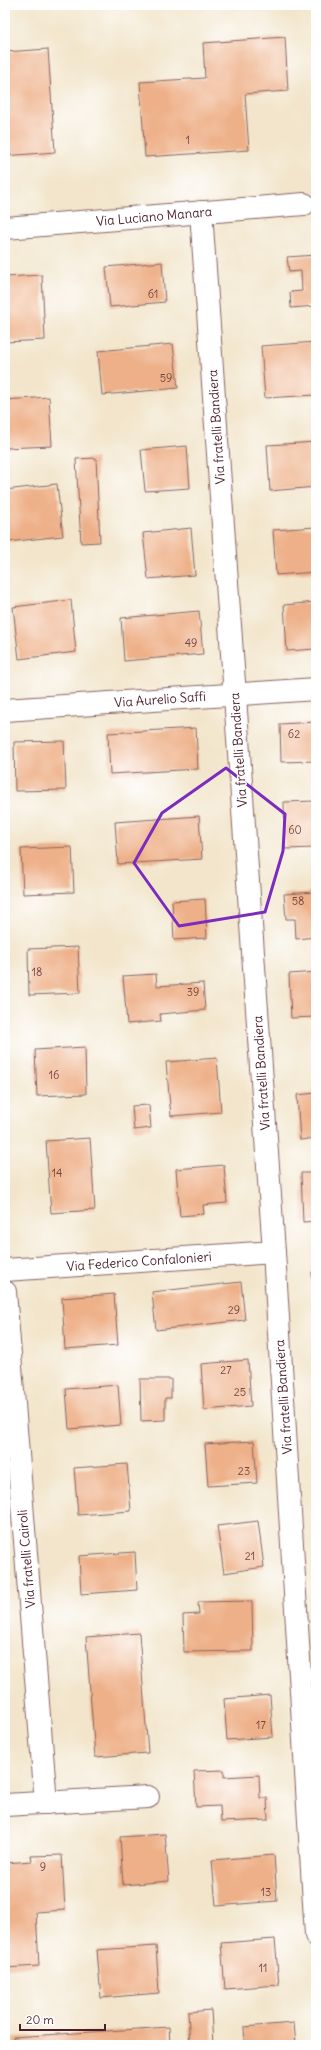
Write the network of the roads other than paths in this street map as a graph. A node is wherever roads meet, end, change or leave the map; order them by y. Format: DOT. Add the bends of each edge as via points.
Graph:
graph roads {
  1 [pos="304,204"];
  2 [pos="201,212"];
  3 [pos="5,228"];
  4 [pos="316,689"];
  5 [pos="234,694"];
  6 [pos="5,710"];
  7 [pos="274,1252"];
  8 [pos="5,1270"];
  9 [pos="5,1292"];
  10 [pos="148,1797"];
  11 [pos="46,1803"];
  12 [pos="5,1806"];
  13 [pos="316,1935"];
  1 -- 2 [label="street, Via Luciano Manara"];
  2 -- 3 [label="street, Via Luciano Manara"];
  2 -- 5 [label="street, Via fratelli Bandiera"];
  4 -- 5 [label="street, Via Aurelio Saffi"];
  5 -- 6 [label="street, Via Aurelio Saffi"];
  5 -- 7 [label="street, Via fratelli Bandiera"];
  7 -- 8 [label="street, Via Federico Confalonieri"];
  7 -- 13 [label="street, Via fratelli Bandiera"];
  9 -- 11 [label="street, Via fratelli Cairoli"];
  10 -- 11 [label="street"];
  11 -- 12 [label="street"];
}
